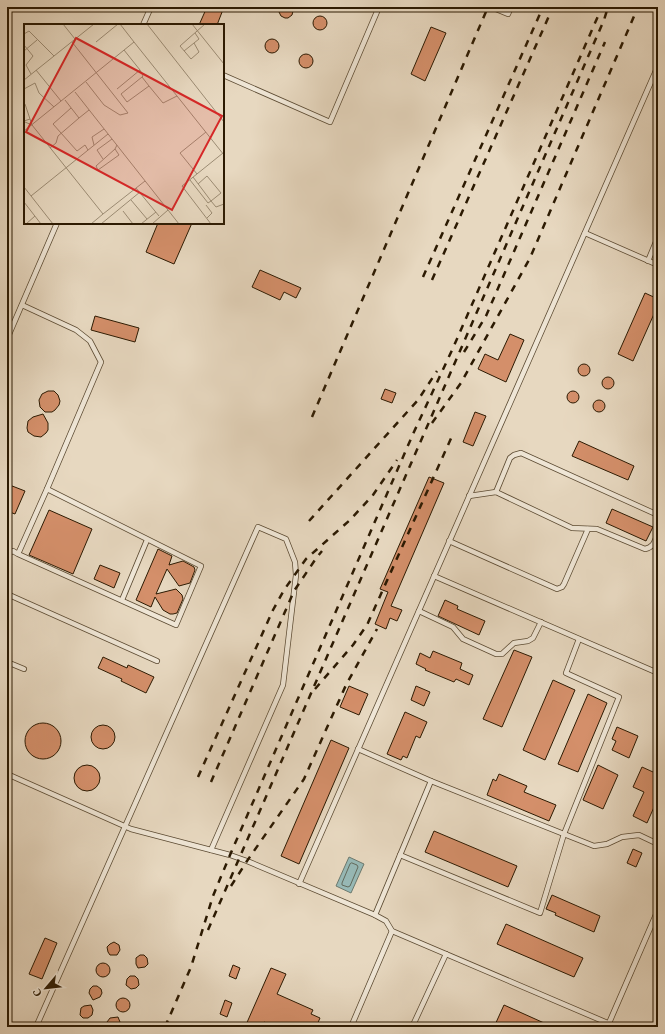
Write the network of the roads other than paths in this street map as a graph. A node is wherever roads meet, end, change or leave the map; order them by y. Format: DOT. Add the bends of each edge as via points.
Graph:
graph roads {
  1 [pos="9,7"];
  2 [pos="151,7"];
  3 [pos="379,7"];
  4 [pos="491,7"];
  5 [pos="511,7"];
  6 [pos="7,12"];
  7 [pos="143,24"];
  8 [pos="658,66"];
  9 [pos="224,75"];
  10 [pos="57,224"];
  11 [pos="585,233"];
  12 [pos="658,237"];
  13 [pos="648,261"];
  14 [pos="658,265"];
  15 [pos="22,305"];
  16 [pos="7,339"];
  17 [pos="47,489"];
  18 [pos="496,492"];
  19 [pos="469,496"];
  20 [pos="658,515"];
  21 [pos="588,529"];
  22 [pos="658,533"];
  23 [pos="147,540"];
  24 [pos="449,542"];
  25 [pos="7,554"];
  26 [pos="18,554"];
  27 [pos="434,576"];
  28 [pos="7,594"];
  29 [pos="122,600"];
  30 [pos="419,611"];
  31 [pos="541,622"];
  32 [pos="579,638"];
  33 [pos="157,661"];
  34 [pos="7,662"];
  35 [pos="24,669"];
  36 [pos="658,673"];
  37 [pos="358,749"];
  38 [pos="7,774"];
  39 [pos="431,781"];
  40 [pos="125,826"];
  41 [pos="564,834"];
  42 [pos="658,844"];
  43 [pos="211,850"];
  44 [pos="400,855"];
  45 [pos="299,884"];
  46 [pos="658,910"];
  47 [pos="374,915"];
  48 [pos="392,931"];
  49 [pos="446,954"];
  50 [pos="608,1026"];
  51 [pos="36,1027"];
  52 [pos="351,1027"];
  53 [pos="413,1027"];
  54 [pos="617,1027"];
  1 -- 6 [label="street"];
  2 -- 7 [label="lane"];
  3 -- 9 [label="lane" via="330,122"];
  4 -- 5 [label="lane" via="508,14"];
  8 -- 11 [label="lane"];
  10 -- 15 [label="lane"];
  11 -- 13 [label="lane"];
  11 -- 19 [label="lane"];
  12 -- 13 [label="lane"];
  13 -- 14 [label="lane"];
  15 -- 16 [label="lane"];
  15 -- 17 [label="lane" via="76,330 90,341 101,362"];
  17 -- 23 [label="lane"];
  17 -- 26 [label="lane"];
  18 -- 19 [label="lane"];
  18 -- 20 [label="lane" via="510,458 521,454"];
  18 -- 21 [label="lane" via="572,528"];
  19 -- 24 [label="lane"];
  21 -- 22 [label="lane" via="597,529 645,549 653,545"];
  21 -- 24 [label="lane" via="564,584 556,589"];
  23 -- 29 [label="lane"];
  23 -- 29 [label="lane" via="201,566 176,625"];
  24 -- 27 [label="lane"];
  25 -- 26 [label="lane" via="13,551"];
  26 -- 29 [label="lane"];
  27 -- 30 [label="lane"];
  27 -- 31 [label="lane"];
  28 -- 33 [label="lane"];
  30 -- 31 [label="lane" via="454,627 463,639 496,654 502,654 514,644 533,638"];
  30 -- 37 [label="lane"];
  31 -- 32 [label="lane"];
  32 -- 36 [label="lane"];
  32 -- 41 [label="lane" via="566,673 619,696"];
  34 -- 35 [label="lane"];
  37 -- 39 [label="lane"];
  37 -- 45 [label="lane"];
  38 -- 40 [label="lane"];
  39 -- 41 [label="lane"];
  39 -- 44 [label="lane"];
  40 -- 43 [label="lane"];
  40 -- 43 [label="lane" via="258,527 286,539 295,562 296,575 283,685"];
  40 -- 51 [label="lane"];
  41 -- 42 [label="lane" via="594,846 607,844 622,837 639,836"];
  41 -- 44 [label="lane" via="540,913"];
  43 -- 45 [label="lane" via="230,855"];
  44 -- 47 [label="lane"];
  45 -- 47 [label="lane"];
  46 -- 50 [label="lane"];
  47 -- 48 [label="lane" via="386,921"];
  48 -- 49 [label="lane"];
  48 -- 52 [label="lane"];
  49 -- 50 [label="lane"];
  49 -- 53 [label="lane"];
  50 -- 54 [label="lane"];
}
